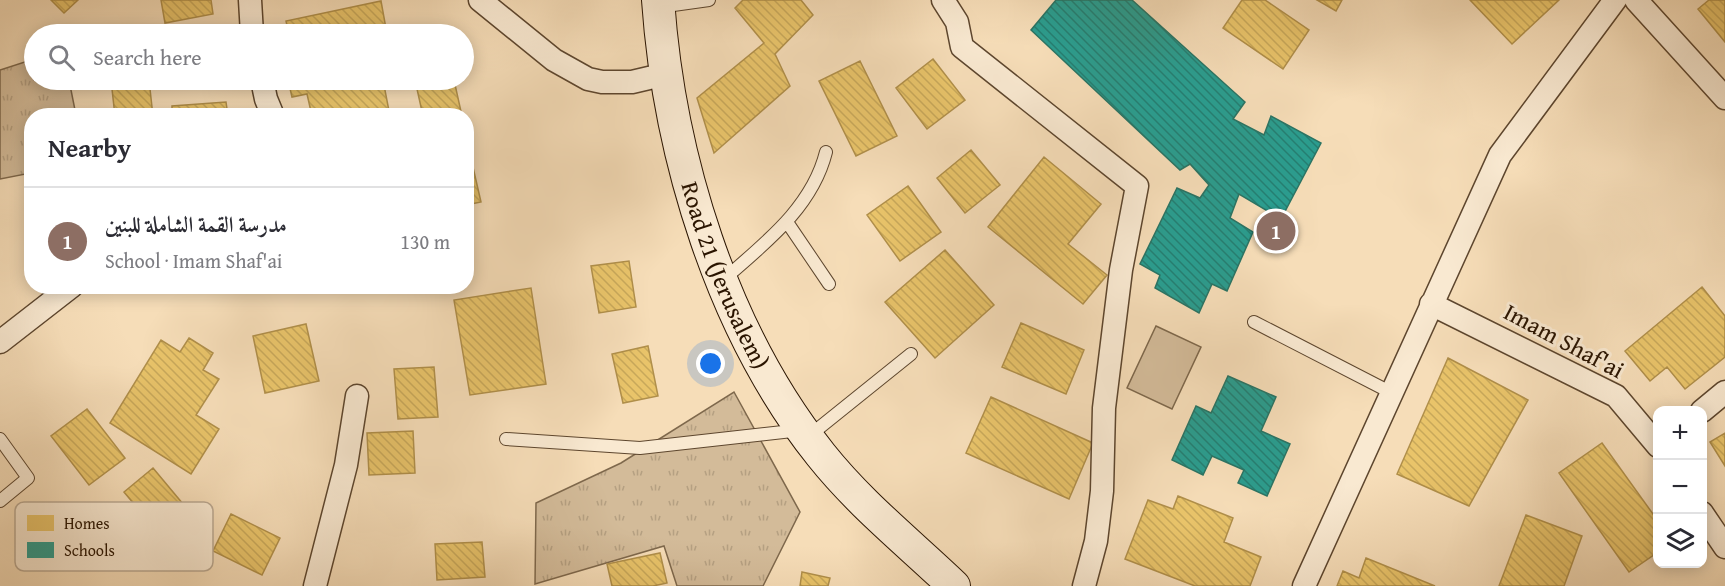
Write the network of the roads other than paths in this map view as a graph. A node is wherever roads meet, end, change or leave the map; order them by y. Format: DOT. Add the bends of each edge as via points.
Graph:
graph roads {
  1 [pos="250,0"];
  2 [pos="480,0"];
  3 [pos="709,0"];
  4 [pos="943,0"];
  5 [pos="1615,0"];
  6 [pos="1636,0"];
  7 [pos="658,4"];
  8 [pos="251,24"];
  9 [pos="666,74"];
  10 [pos="264,90"];
  11 [pos="1725,99"];
  12 [pos="270,108"];
  13 [pos="826,152"];
  14 [pos="788,222"];
  15 [pos="723,280"];
  16 [pos="829,284"];
  17 [pos="62,294"];
  18 [pos="1431,304"];
  19 [pos="1254,322"];
  20 [pos="0,342"];
  21 [pos="911,354"];
  22 [pos="1725,392"];
  23 [pos="1392,393"];
  24 [pos="357,396"];
  25 [pos="1707,407"];
  26 [pos="805,434"];
  27 [pos="0,439"];
  28 [pos="506,439"];
  29 [pos="1653,440"];
  30 [pos="0,501"];
  31 [pos="875,513"];
  32 [pos="1703,514"];
  33 [pos="1725,547"];
  34 [pos="315,586"];
  35 [pos="926,586"];
  36 [pos="954,586"];
  37 [pos="1084,586"];
  38 [pos="1304,586"];
  1 -- 8 [label="street"];
  2 -- 9 [label="street" via="554,60 588,79 632,82"];
  3 -- 7 [label="lane"];
  4 -- 37 [label="street" via="957,22 962,47 1137,186 1121,270 1104,408 1096,541"];
  5 -- 18 [label="street" via="1500,155"];
  6 -- 11 [label="street"];
  7 -- 9 [label="main road, Road 21 (Jerusalem)"];
  9 -- 15 [label="main road, Road 21 (Jerusalem)" via="695,207"];
  10 -- 12 [label="street"];
  13 -- 14 [label="lane" via="814,183"];
  14 -- 15 [label="lane"];
  14 -- 16 [label="lane"];
  15 -- 26 [label="main road, Road 21 (Jerusalem)" via="755,352"];
  17 -- 20 [label="street"];
  18 -- 23 [label="street"];
  18 -- 29 [label="street, Imam Shaf'ai" via="1616,396"];
  19 -- 23 [label="lane"];
  21 -- 26 [label="lane"];
  22 -- 25 [label="street"];
  23 -- 38 [label="street"];
  24 -- 34 [label="street" via="346,465"];
  26 -- 28 [label="lane" via="640,448"];
  26 -- 31 [label="main road, Road 21 (Jerusalem)"];
  27 -- 30 [label="lane" via="28,477"];
  31 -- 35 [label="main road, Road 21 (Jerusalem)"];
  31 -- 36 [label="main road, Road 21 (Jerusalem)"];
  32 -- 33 [label="street"];
}
